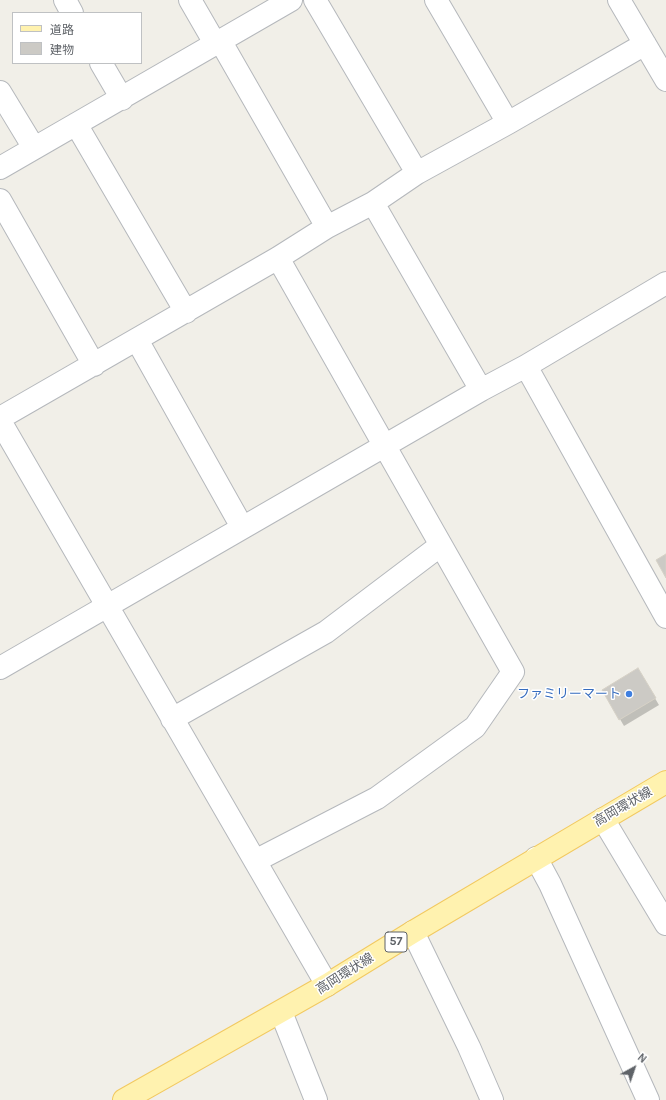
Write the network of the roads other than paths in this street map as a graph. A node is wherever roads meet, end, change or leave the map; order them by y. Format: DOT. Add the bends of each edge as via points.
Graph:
graph roads {
  1 [pos="65,0"];
  2 [pos="190,0"];
  3 [pos="291,0"];
  4 [pos="314,0"];
  5 [pos="436,0"];
  6 [pos="619,0"];
  7 [pos="71,12"];
  8 [pos="214,39"];
  9 [pos="645,44"];
  10 [pos="102,64"];
  11 [pos="666,80"];
  12 [pos="0,92"];
  13 [pos="118,92"];
  14 [pos="508,123"];
  15 [pos="76,124"];
  16 [pos="34,148"];
  17 [pos="0,168"];
  18 [pos="417,174"];
  19 [pos="0,200"];
  20 [pos="373,203"];
  21 [pos="327,227"];
  22 [pos="278,258"];
  23 [pos="666,283"];
  24 [pos="186,312"];
  25 [pos="137,340"];
  26 [pos="94,365"];
  27 [pos="526,366"];
  28 [pos="481,390"];
  29 [pos="0,419"];
  30 [pos="385,446"];
  31 [pos="242,527"];
  32 [pos="441,545"];
  33 [pos="106,606"];
  34 [pos="666,617"];
  35 [pos="0,668"];
  36 [pos="172,719"];
  37 [pos="666,782"];
  38 [pos="603,819"];
  39 [pos="536,858"];
  40 [pos="255,861"];
  41 [pos="666,924"];
  42 [pos="413,932"];
  43 [pos="328,985"];
  44 [pos="281,1012"];
  45 [pos="124,1100"];
  46 [pos="316,1100"];
  47 [pos="492,1100"];
  48 [pos="648,1100"];
  1 -- 7 [label="street"];
  2 -- 8 [label="street"];
  3 -- 8 [label="street"];
  4 -- 18 [label="street"];
  5 -- 14 [label="street"];
  6 -- 9 [label="street"];
  8 -- 13 [label="street"];
  8 -- 21 [label="street"];
  9 -- 11 [label="street"];
  9 -- 14 [label="street"];
  10 -- 13 [label="street"];
  12 -- 16 [label="street"];
  13 -- 15 [label="street"];
  14 -- 18 [label="street"];
  15 -- 16 [label="street"];
  15 -- 24 [label="street"];
  16 -- 17 [label="street"];
  18 -- 20 [label="street"];
  19 -- 26 [label="street"];
  20 -- 21 [label="street"];
  20 -- 28 [label="street"];
  21 -- 22 [label="street"];
  22 -- 24 [label="street"];
  22 -- 30 [label="street"];
  23 -- 27 [label="street"];
  24 -- 25 [label="street"];
  25 -- 26 [label="street"];
  25 -- 31 [label="street"];
  26 -- 29 [label="street"];
  27 -- 28 [label="street"];
  27 -- 34 [label="street"];
  28 -- 30 [label="street"];
  29 -- 33 [label="street"];
  30 -- 31 [label="street"];
  30 -- 32 [label="street"];
  31 -- 33 [label="street"];
  32 -- 36 [label="street" via="326,632"];
  32 -- 40 [label="street" via="513,672 475,727 377,798"];
  33 -- 35 [label="street"];
  33 -- 36 [label="street"];
  36 -- 40 [label="street"];
  37 -- 38 [label="main road, 高岡環状線 / 57"];
  38 -- 39 [label="main road, 高岡環状線 / 57"];
  38 -- 41 [label="street"];
  39 -- 42 [label="main road, 高岡環状線 / 57"];
  39 -- 48 [label="street"];
  40 -- 43 [label="street"];
  42 -- 43 [label="main road, 高岡環状線 / 57"];
  42 -- 47 [label="street"];
  43 -- 44 [label="main road, 高岡環状線 / 57"];
  44 -- 45 [label="main road, 高岡環状線 / 57"];
  44 -- 46 [label="street"];
}
